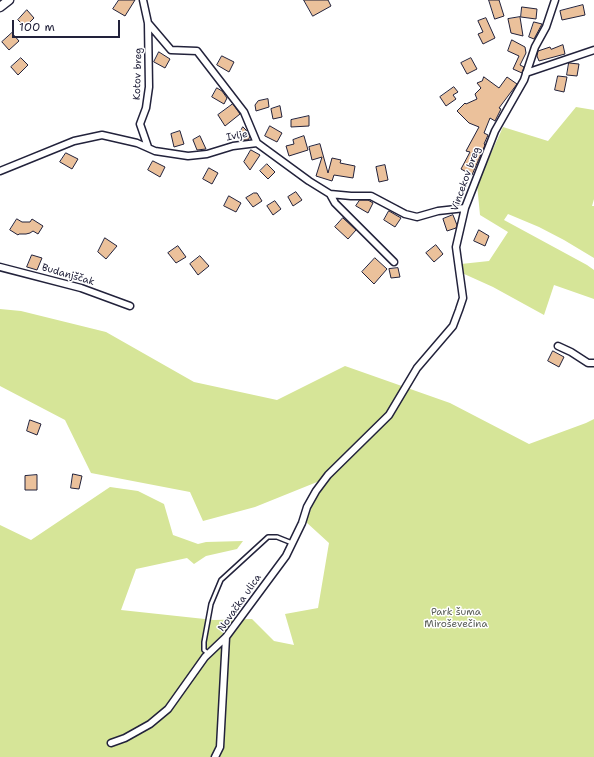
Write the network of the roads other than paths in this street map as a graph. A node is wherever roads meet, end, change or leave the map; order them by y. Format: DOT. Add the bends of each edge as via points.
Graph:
graph roads {
  1 [pos="9,0"];
  2 [pos="143,0"];
  3 [pos="555,0"];
  4 [pos="0,7"];
  5 [pos="148,22"];
  6 [pos="594,50"];
  7 [pos="526,73"];
  8 [pos="257,143"];
  9 [pos="148,147"];
  10 [pos="0,171"];
  11 [pos="330,194"];
  12 [pos="465,208"];
  13 [pos="394,262"];
  14 [pos="0,267"];
  15 [pos="130,306"];
  16 [pos="558,346"];
  17 [pos="594,363"];
  18 [pos="328,475"];
  19 [pos="292,543"];
  20 [pos="226,637"];
  21 [pos="209,654"];
  22 [pos="111,743"];
  23 [pos="215,757"];
  1 -- 4 [label="street"];
  2 -- 5 [label="street, Kotov breg"];
  3 -- 7 [label="street, Vincekov breg"];
  5 -- 8 [label="street" via="171,50 197,51 244,112"];
  5 -- 9 [label="street, Kotov breg" via="149,87 146,108 140,124"];
  6 -- 7 [label="street"];
  7 -- 12 [label="street, Vincekov breg" via="495,131"];
  8 -- 9 [label="street, Ivlje" via="188,156"];
  8 -- 11 [label="street, Ivlje" via="309,182"];
  9 -- 10 [label="street, Ivlje" via="102,135 74,141"];
  11 -- 12 [label="street, Ivlje" via="372,196 405,214 417,217 438,211"];
  11 -- 13 [label="street"];
  12 -- 18 [label="street, Vincekov breg" via="456,247 463,298 453,326 417,368 389,415"];
  14 -- 15 [label="street, Budanjščak" via="81,288"];
  16 -- 17 [label="street" via="588,364"];
  18 -- 19 [label="street, Novačka ulica" via="307,507"];
  19 -- 20 [label="street, Novačka ulica" via="286,556"];
  19 -- 21 [label="lane" via="277,537 268,537 221,580 211,604 204,642 204,650"];
  20 -- 21 [label="street"];
  20 -- 23 [label="street, Novačka ulica" via="220,747"];
  21 -- 22 [label="street" via="168,710 150,724"];
}
